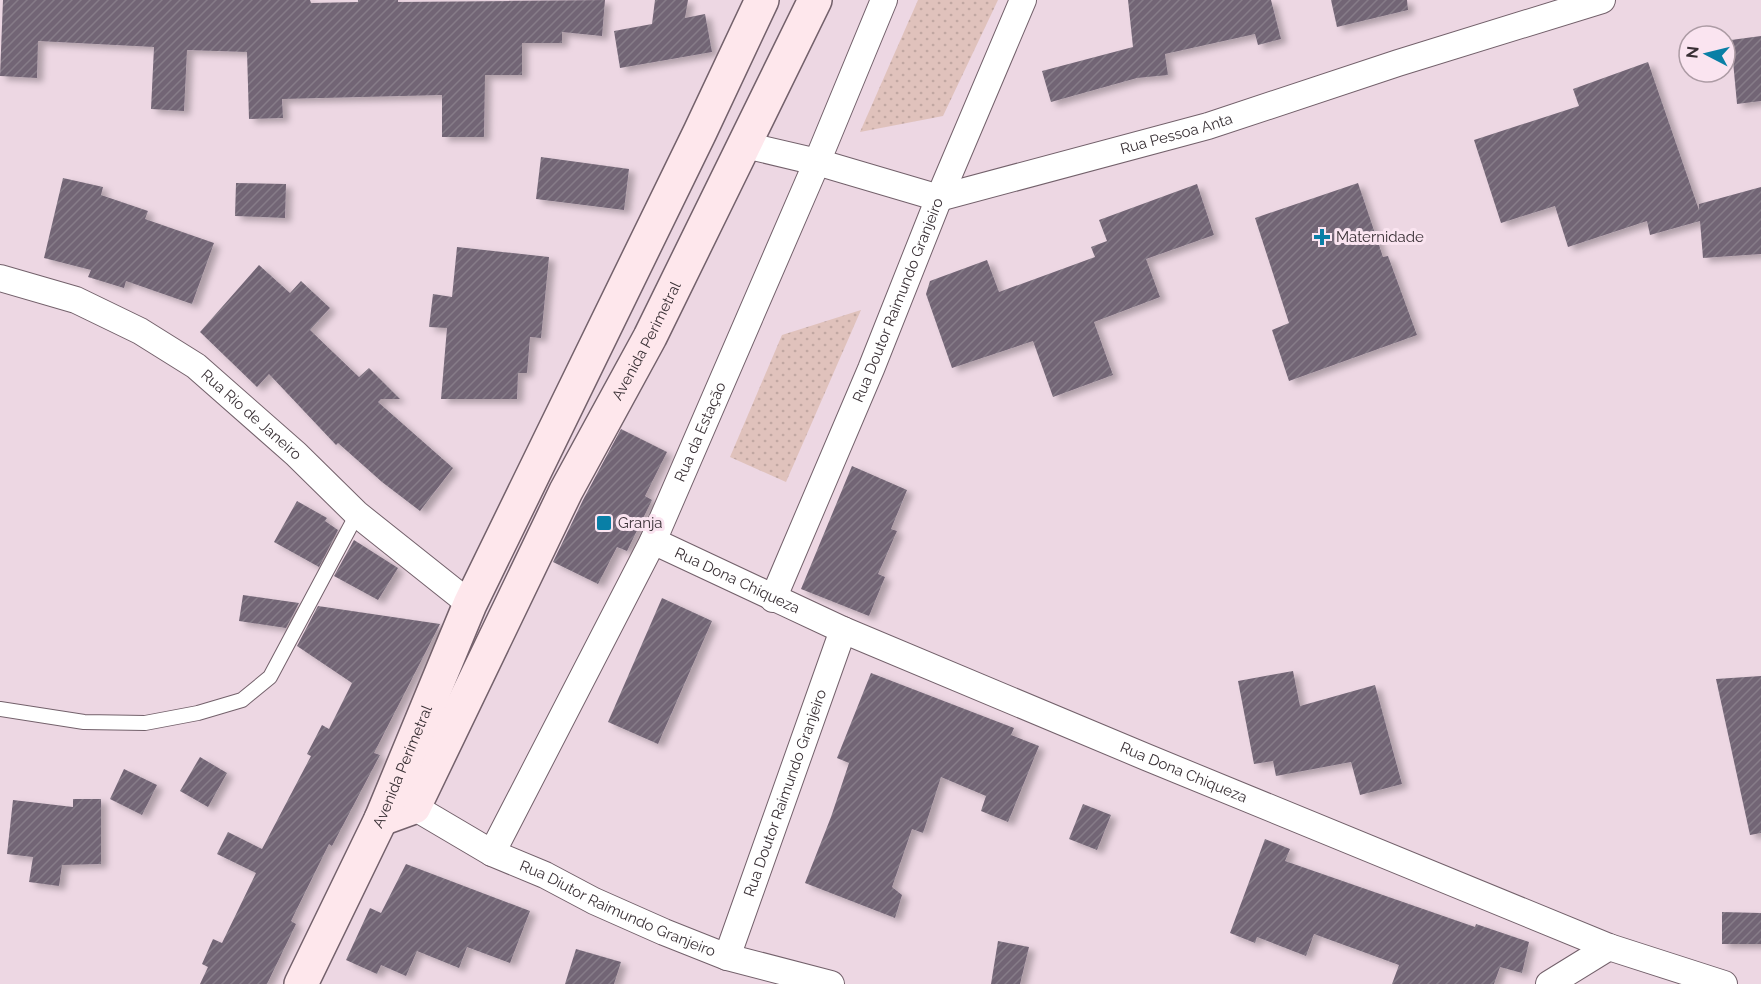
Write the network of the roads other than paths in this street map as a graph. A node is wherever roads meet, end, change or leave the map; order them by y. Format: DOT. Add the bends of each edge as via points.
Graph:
graph roads {
  1 [pos="762,0"];
  2 [pos="815,0"];
  3 [pos="884,0"];
  4 [pos="1023,0"];
  5 [pos="1602,0"];
  6 [pos="745,144"];
  7 [pos="817,162"];
  8 [pos="939,198"];
  9 [pos="0,278"];
  10 [pos="534,474"];
  11 [pos="566,490"];
  12 [pos="357,514"];
  13 [pos="653,541"];
  14 [pos="773,599"];
  15 [pos="470,604"];
  16 [pos="843,630"];
  17 [pos="0,709"];
  18 [pos="414,807"];
  19 [pos="381,819"];
  20 [pos="492,853"];
  21 [pos="1609,947"];
  22 [pos="727,957"];
  23 [pos="301,984"];
  24 [pos="831,984"];
  25 [pos="1549,984"];
  26 [pos="1724,984"];
  1 -- 10 [label="street, Avenida Perimetral"];
  2 -- 6 [label="street, Avenida Perimetral"];
  3 -- 7 [label="street, Rua da Estação"];
  4 -- 8 [label="street, Rua Doutor Raimundo Granjeiro"];
  5 -- 8 [label="street, Rua Pessoa Anta" via="1208,126"];
  6 -- 7 [label="street"];
  6 -- 11 [label="street, Avenida Perimetral" via="650,337"];
  7 -- 8 [label="street"];
  7 -- 13 [label="street, Rua da Estação"];
  8 -- 14 [label="street, Rua Doutor Raimundo Granjeiro"];
  9 -- 12 [label="street, Rua Rio de Janeiro" via="76,300 140,331 196,366"];
  10 -- 11 [label="street"];
  10 -- 15 [label="street, Avenida Perimetral"];
  11 -- 18 [label="street, Avenida Perimetral"];
  12 -- 15 [label="street, Rua Rio de Janeiro"];
  12 -- 17 [label="lane" via="270,677 242,700 145,723 84,722"];
  13 -- 14 [label="street, Rua Dona Chiqueza"];
  13 -- 20 [label="street, Rua da Estação"];
  14 -- 16 [label="street, Rua Dona Chiqueza"];
  15 -- 19 [label="street, Avenida Perimetral"];
  16 -- 21 [label="street, Rua Dona Chiqueza"];
  16 -- 22 [label="street, Rua Doutor Raimundo Granjeiro"];
  18 -- 19 [label="street, Avenida Perimetral"];
  18 -- 20 [label="street, Rua Diutor Raimundo Granjeiro"];
  19 -- 23 [label="street"];
  20 -- 22 [label="street, Rua Diutor Raimundo Granjeiro" via="654,928"];
  21 -- 25 [label="street"];
  21 -- 26 [label="street, Rua Dona Chiqueza"];
  22 -- 24 [label="street, Rua Diutor Raimundo Granjeiro"];
}
